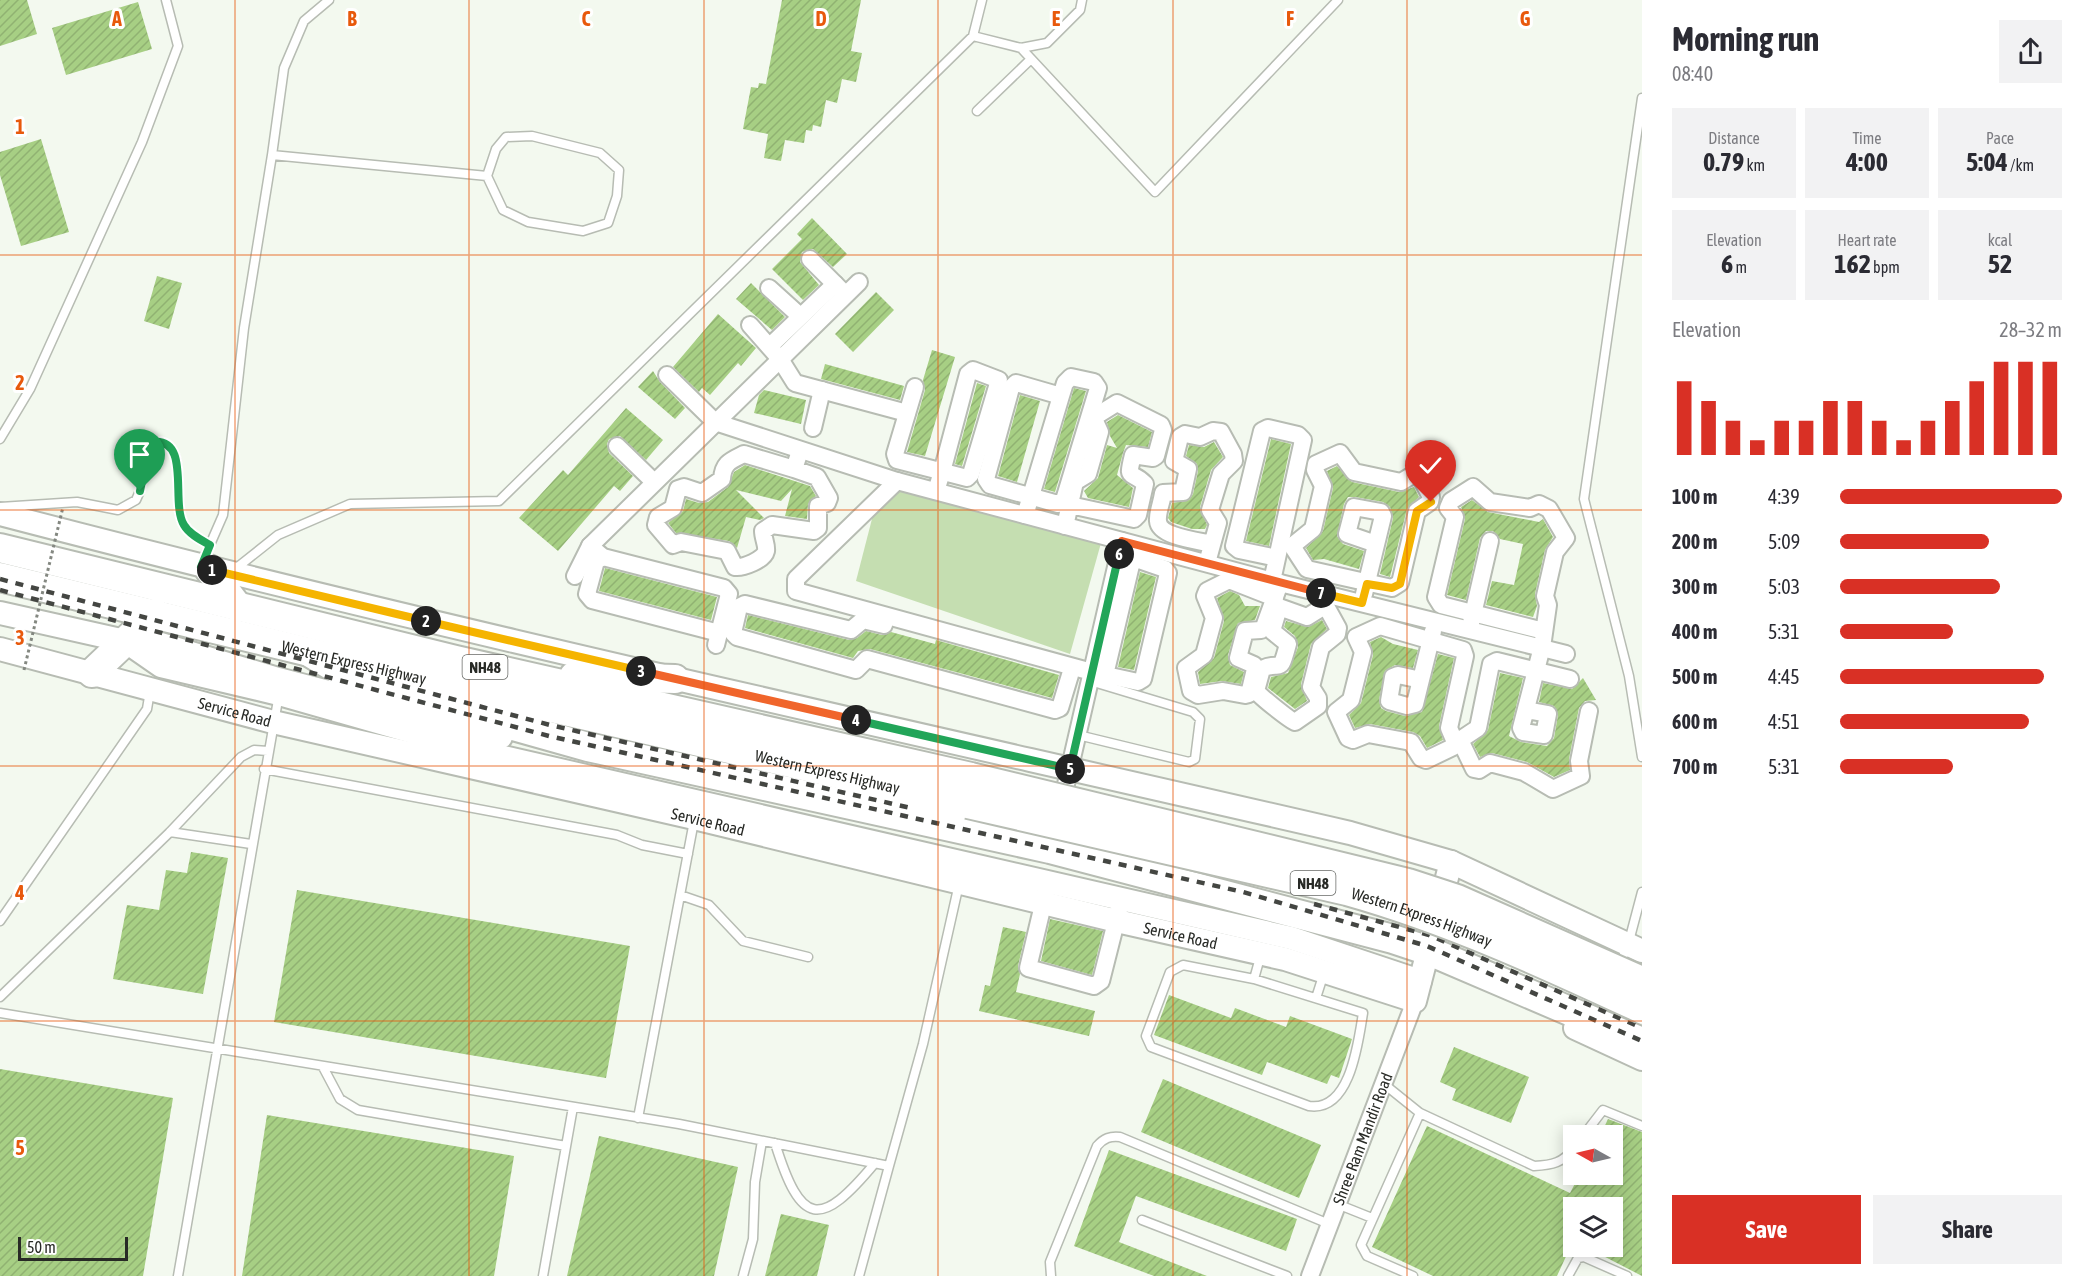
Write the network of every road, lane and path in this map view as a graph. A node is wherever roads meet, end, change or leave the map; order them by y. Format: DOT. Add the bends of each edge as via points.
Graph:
graph roads {
  1 [pos="166,0"];
  2 [pos="329,0"];
  3 [pos="982,0"];
  4 [pos="1082,0"];
  5 [pos="1338,0"];
  6 [pos="973,36"];
  7 [pos="1021,48"];
  8 [pos="1031,59"];
  9 [pos="1642,98"];
  10 [pos="977,111"];
  11 [pos="272,154"];
  12 [pos="488,176"];
  13 [pos="810,259"];
  14 [pos="859,282"];
  15 [pos="769,288"];
  16 [pos="840,289"];
  17 [pos="800,316"];
  18 [pos="750,325"];
  19 [pos="775,353"];
  20 [pos="667,375"];
  21 [pos="915,387"];
  22 [pos="822,390"];
  23 [pos="1061,396"];
  24 [pos="907,413"];
  25 [pos="714,422"];
  26 [pos="813,428"];
  27 [pos="0,439"];
  28 [pos="617,446"];
  29 [pos="800,451"];
  30 [pos="794,469"];
  31 [pos="942,472"];
  32 [pos="897,481"];
  33 [pos="654,482"];
  34 [pos="936,491"];
  35 [pos="1031,496"];
  36 [pos="1070,505"];
  37 [pos="0,507"];
  38 [pos="63,507"];
  39 [pos="0,514"];
  40 [pos="1025,515"];
  41 [pos="1065,526"];
  42 [pos="1122,541"];
  43 [pos="1490,542"];
  44 [pos="1212,544"];
  45 [pos="1376,544"];
  46 [pos="590,546"];
  47 [pos="0,548"];
  48 [pos="603,557"];
  49 [pos="1277,558"];
  50 [pos="1207,563"];
  51 [pos="212,564"];
  52 [pos="575,576"];
  53 [pos="0,577"];
  54 [pos="1367,584"];
  55 [pos="1278,591"];
  56 [pos="1362,603"];
  57 [pos="238,607"];
  58 [pos="0,613"];
  59 [pos="155,613"];
  60 [pos="1435,621"];
  61 [pos="1471,621"];
  62 [pos="1543,639"];
  63 [pos="125,641"];
  64 [pos="1430,642"];
  65 [pos="0,649"];
  66 [pos="309,652"];
  67 [pos="1566,654"];
  68 [pos="24,670"];
  69 [pos="1536,671"];
  70 [pos="92,674"];
  71 [pos="1070,675"];
  72 [pos="1096,676"];
  73 [pos="533,678"];
  74 [pos="675,679"];
  75 [pos="1420,680"];
  76 [pos="1570,680"];
  77 [pos="150,691"];
  78 [pos="279,694"];
  79 [pos="1526,710"];
  80 [pos="1588,711"];
  81 [pos="273,722"];
  82 [pos="1078,735"];
  83 [pos="268,750"];
  84 [pos="1642,758"];
  85 [pos="493,763"];
  86 [pos="1071,769"];
  87 [pos="264,770"];
  88 [pos="970,790"];
  89 [pos="696,810"];
  90 [pos="764,826"];
  91 [pos="170,832"];
  92 [pos="251,844"];
  93 [pos="1050,849"];
  94 [pos="688,854"];
  95 [pos="1450,862"];
  96 [pos="992,880"];
  97 [pos="960,882"];
  98 [pos="1642,892"];
  99 [pos="680,895"];
  100 [pos="1044,898"];
  101 [pos="1122,899"];
  102 [pos="0,921"];
  103 [pos="1116,925"];
  104 [pos="1267,932"];
  105 [pos="1635,948"];
  106 [pos="1261,954"];
  107 [pos="808,957"];
  108 [pos="1327,961"];
  109 [pos="1422,973"];
  110 [pos="1254,979"];
  111 [pos="1628,979"];
  112 [pos="1610,988"];
  113 [pos="0,997"];
  114 [pos="1316,998"];
  115 [pos="1642,1009"];
  116 [pos="0,1013"];
  117 [pos="1599,1016"];
  118 [pos="1642,1041"];
  119 [pos="216,1049"];
  120 [pos="1642,1059"];
  121 [pos="323,1067"];
  122 [pos="1384,1084"];
  123 [pos="573,1107"];
  124 [pos="1420,1113"];
  125 [pos="638,1118"];
  126 [pos="1591,1125"];
  127 [pos="1642,1126"];
  128 [pos="762,1140"];
  129 [pos="776,1143"];
  130 [pos="566,1146"];
  131 [pos="1563,1159"];
  132 [pos="875,1163"];
  133 [pos="889,1166"];
  134 [pos="1336,1203"];
  135 [pos="1372,1218"];
  136 [pos="1142,1220"];
  137 [pos="1329,1224"];
  138 [pos="178,1276"];
  139 [pos="543,1276"];
  140 [pos="743,1276"];
  141 [pos="859,1276"];
  142 [pos="1052,1276"];
  143 [pos="1287,1276"];
  144 [pos="1310,1276"];
  145 [pos="1413,1276"];
  146 [pos="1568,1276"];
  147 [pos="1627,1276"];
  1 -- 27 [label="lane" via="178,46 142,142 30,389"];
  2 -- 11 [label="lane" via="304,21 284,68"];
  3 -- 6 [label="lane"];
  4 -- 7 [label="lane" via="1080,10 1047,43"];
  5 -- 8 [label="lane" via="1155,192"];
  6 -- 7 [label="lane"];
  6 -- 51 [label="lane" via="499,501 350,504"];
  7 -- 8 [label="lane"];
  8 -- 10 [label="lane"];
  9 -- 84 [label="lane" via="1584,499 1629,676"];
  11 -- 12 [label="lane"];
  11 -- 51 [label="lane" via="244,328 224,514"];
  12 -- 12 [label="lane" via="496,149 506,137 532,136 600,153 619,170 617,196 608,223 583,231 528,222 503,210"];
  13 -- 16 [label="street"];
  14 -- 16 [label="street"];
  15 -- 17 [label="street"];
  16 -- 17 [label="street"];
  16 -- 19 [label="street"];
  17 -- 19 [label="street"];
  18 -- 19 [label="street"];
  19 -- 22 [label="street" via="795,383"];
  19 -- 25 [label="street"];
  20 -- 25 [label="street"];
  21 -- 24 [label="street"];
  22 -- 24 [label="street"];
  22 -- 26 [label="street"];
  23 -- 35 [label="street"];
  23 -- 35 [label="street" via="1016,383 1011,388 986,479 990,485"];
  23 -- 35 [label="street" via="1071,377 1094,382 1098,388 1064,500 1058,504"];
  24 -- 31 [label="street" via="895,454 897,460"];
  25 -- 29 [label="street"];
  25 -- 33 [label="street"];
  28 -- 33 [label="street"];
  29 -- 30 [label="street"];
  29 -- 32 [label="street"];
  30 -- 30 [label="street" via="817,477 830,498 818,506 818,528 814,531 772,525 763,531 765,555 743,568 735,567 727,551 681,542 673,545 656,525 658,517 673,508 678,489 702,493 722,479 726,463 744,454"];
  31 -- 31 [label="street" via="968,374 973,370 994,377 999,380 971,474 967,478"];
  31 -- 34 [label="street"];
  32 -- 34 [label="street"];
  32 -- 72 [label="street" via="796,579 796,591"];
  33 -- 46 [label="street"];
  34 -- 40 [label="street"];
  35 -- 40 [label="street"];
  36 -- 36 [label="street" via="1075,482 1088,474 1100,432 1096,416 1117,403 1161,425 1156,456 1133,455 1130,476 1145,484 1134,519"];
  36 -- 41 [label="street"];
  37 -- 51 [label="lane" via="76,502 118,510 136,500 152,442 166,443 173,449 178,468 177,508 184,526"];
  38 -- 68 [label="path, bridge"];
  39 -- 51 [label="main road"];
  40 -- 41 [label="street"];
  41 -- 42 [label="street"];
  42 -- 50 [label="street"];
  42 -- 72 [label="street"];
  43 -- 61 [label="street"];
  44 -- 44 [label="street" via="1218,523 1210,510 1221,474 1234,461 1233,454 1221,432 1185,434 1180,437 1174,461 1188,468 1183,492 1163,493 1158,522 1172,535"];
  44 -- 50 [label="street"];
  45 -- 54 [label="street"];
  46 -- 48 [label="street"];
  46 -- 52 [label="street"];
  47 -- 57 [label="highway, Western Express Highway / NH48"];
  48 -- 48 [label="street" via="724,588 729,594 718,639 592,600 587,594 596,561"];
  49 -- 49 [label="street" via="1303,440 1298,435 1268,428 1262,431 1234,546"];
  49 -- 55 [label="street"];
  50 -- 55 [label="street"];
  51 -- 57 [label="highway"];
  51 -- 74 [label="main road"];
  53 -- 59 [label="highway, Western Express Highway / NH48"];
  54 -- 54 [label="street" via="1307,569 1292,546 1312,529 1323,486 1316,464 1340,453 1354,472 1401,482 1414,474 1420,476 1431,497 1431,502 1417,511 1400,584 1392,588"];
  54 -- 56 [label="street"];
  55 -- 55 [label="street" via="1272,631 1288,644 1283,664 1262,669 1256,691 1259,698 1295,722 1318,706 1311,687 1321,647 1337,634 1338,628 1327,608 1307,617"];
  55 -- 55 [label="street" via="1264,627 1245,631 1238,658 1254,665 1249,694 1223,691 1198,695 1191,691 1186,668 1204,655 1214,618 1205,596 1207,591 1229,580"];
  55 -- 56 [label="street"];
  56 -- 60 [label="street"];
  57 -- 73 [label="highway, Western Express Highway / NH48"];
  58 -- 63 [label="main road"];
  59 -- 63 [label="highway"];
  59 -- 66 [label="highway, Western Express Highway / NH48"];
  60 -- 61 [label="street"];
  60 -- 64 [label="street"];
  61 -- 62 [label="street"];
  61 -- 62 [label="street" via="1441,605 1436,597 1455,517 1448,508 1451,501 1473,487 1490,502 1530,508 1539,504 1549,509 1565,534 1555,552 1545,596 1548,605"];
  62 -- 67 [label="street"];
  62 -- 69 [label="street"];
  63 -- 70 [label="highway"];
  63 -- 78 [label="main road" via="161,666"];
  63 -- 109 [label="main road" via="151,641 278,679 498,736 1267,912"];
  64 -- 64 [label="street" via="1380,626 1356,637 1363,652 1351,700 1336,712 1348,738 1368,734 1411,742 1426,760 1453,747 1455,742 1449,729 1465,656 1463,650"];
  64 -- 75 [label="street"];
  65 -- 70 [label="main road, Service Road"];
  66 -- 88 [label="highway, Western Express Highway / NH48"];
  66 -- 93 [label="highway" via="360,683 588,747"];
  69 -- 76 [label="street"];
  69 -- 79 [label="street"];
  69 -- 80 [label="street" via="1497,661 1491,664 1478,728 1460,740 1474,769 1490,763 1524,772 1553,789 1581,776 1579,761"];
  70 -- 77 [label="main road, Service Road"];
  71 -- 71 [label="street" via="863,620 851,630 745,604 739,607 733,633 856,670 867,659 1055,710 1060,708"];
  71 -- 72 [label="street"];
  72 -- 72 [label="street" via="1138,682 1143,679 1168,573 1165,569 1132,561"];
  72 -- 82 [label="street"];
  72 -- 82 [label="lane" via="1192,712 1200,719 1195,759 1189,762"];
  73 -- 74 [label="highway" via="603,675"];
  73 -- 88 [label="highway, Western Express Highway / NH48"];
  74 -- 86 [label="main road"];
  77 -- 81 [label="main road, Service Road"];
  77 -- 102 [label="lane" via="147,709"];
  78 -- 81 [label="lane"];
  78 -- 85 [label="main road"];
  81 -- 83 [label="lane"];
  81 -- 85 [label="main road, Service Road"];
  82 -- 86 [label="street"];
  83 -- 87 [label="lane"];
  83 -- 91 [label="lane" via="254,750 241,757"];
  85 -- 89 [label="main road, Service Road"];
  86 -- 93 [label="street"];
  86 -- 95 [label="main road" via="1350,833"];
  87 -- 92 [label="lane"];
  87 -- 94 [label="lane" via="617,835 642,846"];
  88 -- 111 [label="highway, Western Express Highway / NH48, bridge" via="1408,883 1457,899"];
  88 -- 115 [label="highway, Western Express Highway / NH48, bridge" via="1400,906"];
  89 -- 90 [label="main road, Service Road"];
  89 -- 94 [label="lane"];
  90 -- 96 [label="main road"];
  90 -- 97 [label="main road, Service Road"];
  91 -- 92 [label="lane"];
  91 -- 113 [label="lane"];
  92 -- 119 [label="lane"];
  93 -- 109 [label="highway" via="1361,930"];
  94 -- 99 [label="lane"];
  95 -- 105 [label="main road"];
  95 -- 109 [label="main road"];
  96 -- 97 [label="main road, Service Road"];
  96 -- 100 [label="main road, Service Road"];
  97 -- 133 [label="lane" via="923,1044"];
  98 -- 105 [label="lane"];
  99 -- 107 [label="lane" via="709,905 743,941"];
  99 -- 125 [label="lane"];
  100 -- 101 [label="main road"];
  100 -- 103 [label="main road, Service Road"];
  100 -- 103 [label="street" via="1028,968 1094,986 1101,981"];
  101 -- 103 [label="street"];
  101 -- 104 [label="main road"];
  103 -- 106 [label="main road, Service Road"];
  104 -- 106 [label="lane"];
  104 -- 108 [label="main road"];
  105 -- 111 [label="lane"];
  106 -- 108 [label="main road, Service Road"];
  106 -- 110 [label="lane"];
  108 -- 109 [label="main road, Service Road"];
  108 -- 114 [label="lane"];
  109 -- 117 [label="highway"];
  109 -- 122 [label="street, Shree Ram Mandir Road"];
  110 -- 114 [label="lane"];
  110 -- 114 [label="lane" via="1183,965 1170,972 1146,1036 1151,1047 1309,1106 1325,1106 1344,1087 1363,1013"];
  112 -- 117 [label="lane"];
  116 -- 119 [label="lane"];
  117 -- 118 [label="highway"];
  117 -- 120 [label="main road"];
  119 -- 121 [label="lane"];
  119 -- 138 [label="lane"];
  121 -- 123 [label="lane"];
  121 -- 130 [label="lane" via="340,1100 358,1110"];
  122 -- 124 [label="lane"];
  122 -- 134 [label="street, Shree Ram Mandir Road"];
  123 -- 125 [label="lane"];
  123 -- 130 [label="lane"];
  124 -- 131 [label="lane" via="1534,1166 1552,1166"];
  124 -- 135 [label="lane"];
  125 -- 128 [label="lane"];
  126 -- 127 [label="lane" via="1604,1110"];
  128 -- 129 [label="lane"];
  128 -- 140 [label="lane" via="755,1182 753,1239"];
  129 -- 132 [label="lane"];
  129 -- 132 [label="lane" via="795,1193 806,1207 815,1211 834,1205"];
  130 -- 139 [label="lane"];
  132 -- 133 [label="lane"];
  133 -- 141 [label="lane"];
  134 -- 135 [label="lane"];
  134 -- 137 [label="street, Shree Ram Mandir Road"];
  135 -- 145 [label="lane" via="1361,1245 1367,1256"];
  136 -- 143 [label="lane"];
  137 -- 142 [label="lane" via="1112,1137 1098,1146 1050,1262"];
  137 -- 144 [label="street, Shree Ram Mandir Road"];
  146 -- 147 [label="lane" via="1578,1258 1584,1257"];
}
